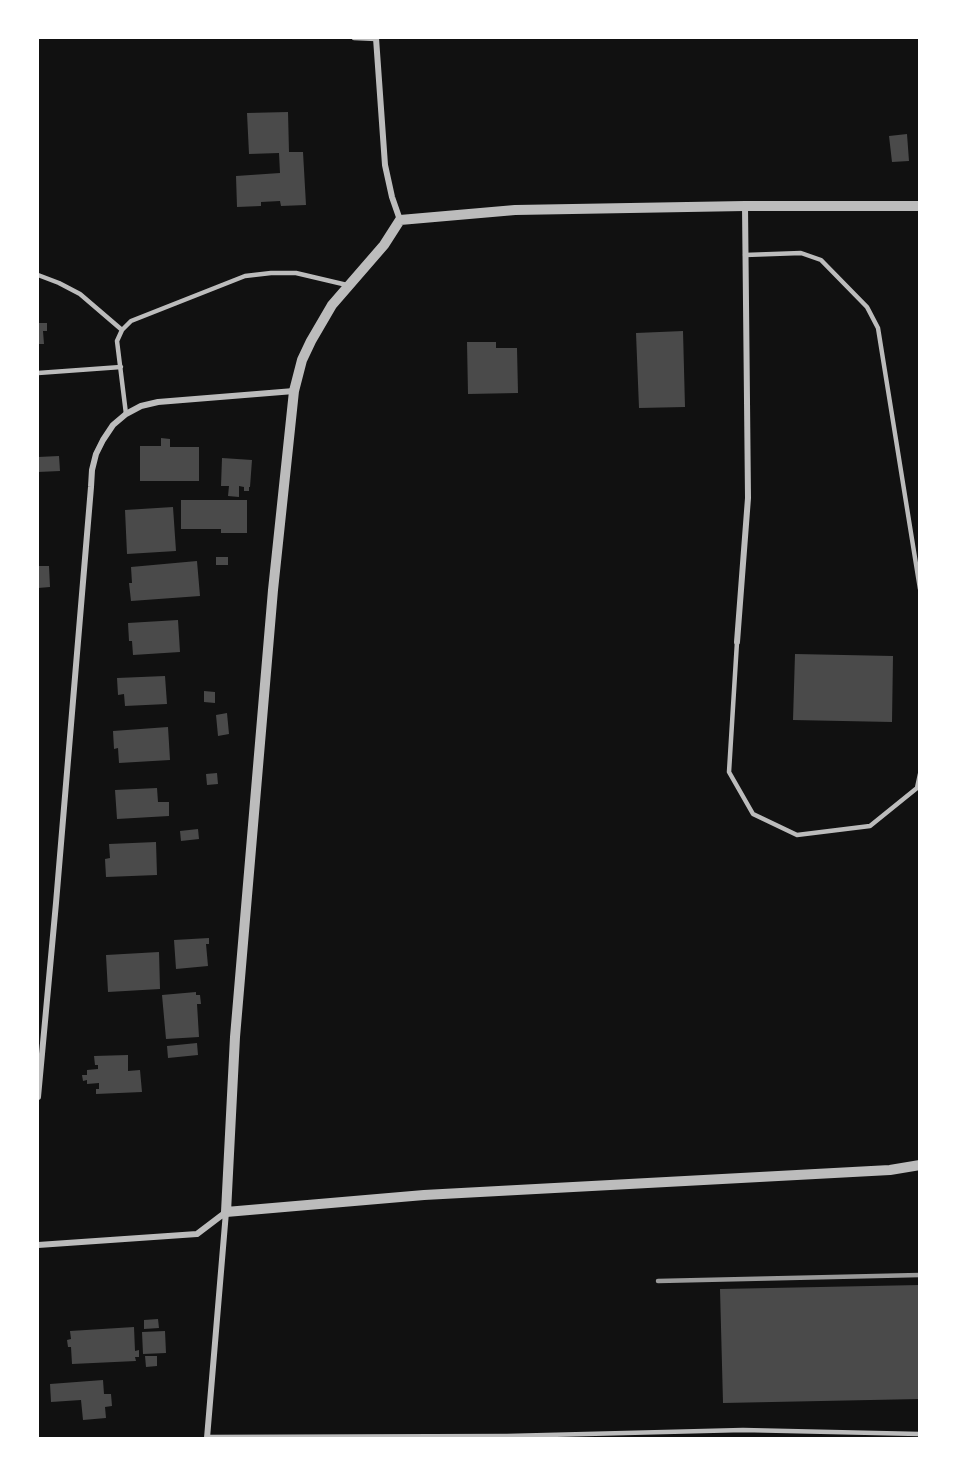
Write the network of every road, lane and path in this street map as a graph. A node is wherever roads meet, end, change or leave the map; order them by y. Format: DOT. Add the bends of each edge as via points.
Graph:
graph roads {
  1 [pos="354,38"];
  2 [pos="376,38"];
  3 [pos="745,206"];
  4 [pos="920,206"];
  5 [pos="400,220"];
  6 [pos="745,255"];
  7 [pos="38,275"];
  8 [pos="349,286"];
  9 [pos="122,330"];
  10 [pos="121,367"];
  11 [pos="38,373"];
  12 [pos="294,391"];
  13 [pos="126,414"];
  14 [pos="920,588"];
  15 [pos="737,642"];
  16 [pos="920,774"];
  17 [pos="38,1097"];
  18 [pos="920,1165"];
  19 [pos="890,1170"];
  20 [pos="920,1173"];
  21 [pos="226,1212"];
  22 [pos="38,1245"];
  23 [pos="920,1434"];
  24 [pos="207,1438"];
  1 -- 2 [label="lane"];
  2 -- 5 [label="street" via="385,165"];
  3 -- 4 [label="street"];
  3 -- 5 [label="street" via="514,210"];
  3 -- 6 [label="street"];
  5 -- 8 [label="street"];
  6 -- 14 [label="lane" via="801,253 821,260 873,318 878,328"];
  6 -- 15 [label="street" via="748,498"];
  7 -- 9 [label="lane" via="80,294"];
  8 -- 9 [label="lane" via="296,273 245,276 131,321"];
  8 -- 12 [label="street" via="311,340"];
  9 -- 10 [label="lane" via="117,341"];
  10 -- 11 [label="lane"];
  10 -- 13 [label="lane"];
  12 -- 13 [label="street" via="158,402"];
  12 -- 21 [label="street" via="236,1025"];
  13 -- 17 [label="street" via="103,440 92,470"];
  15 -- 16 [label="lane" via="729,772 753,814 796,835 870,826 917,788"];
  18 -- 19 [label="street"];
  19 -- 20 [label="street"];
  19 -- 21 [label="street" via="424,1195"];
  21 -- 22 [label="street" via="197,1234"];
  21 -- 24 [label="street"];
  23 -- 24 [label="lane" via="743,1430"];
}
